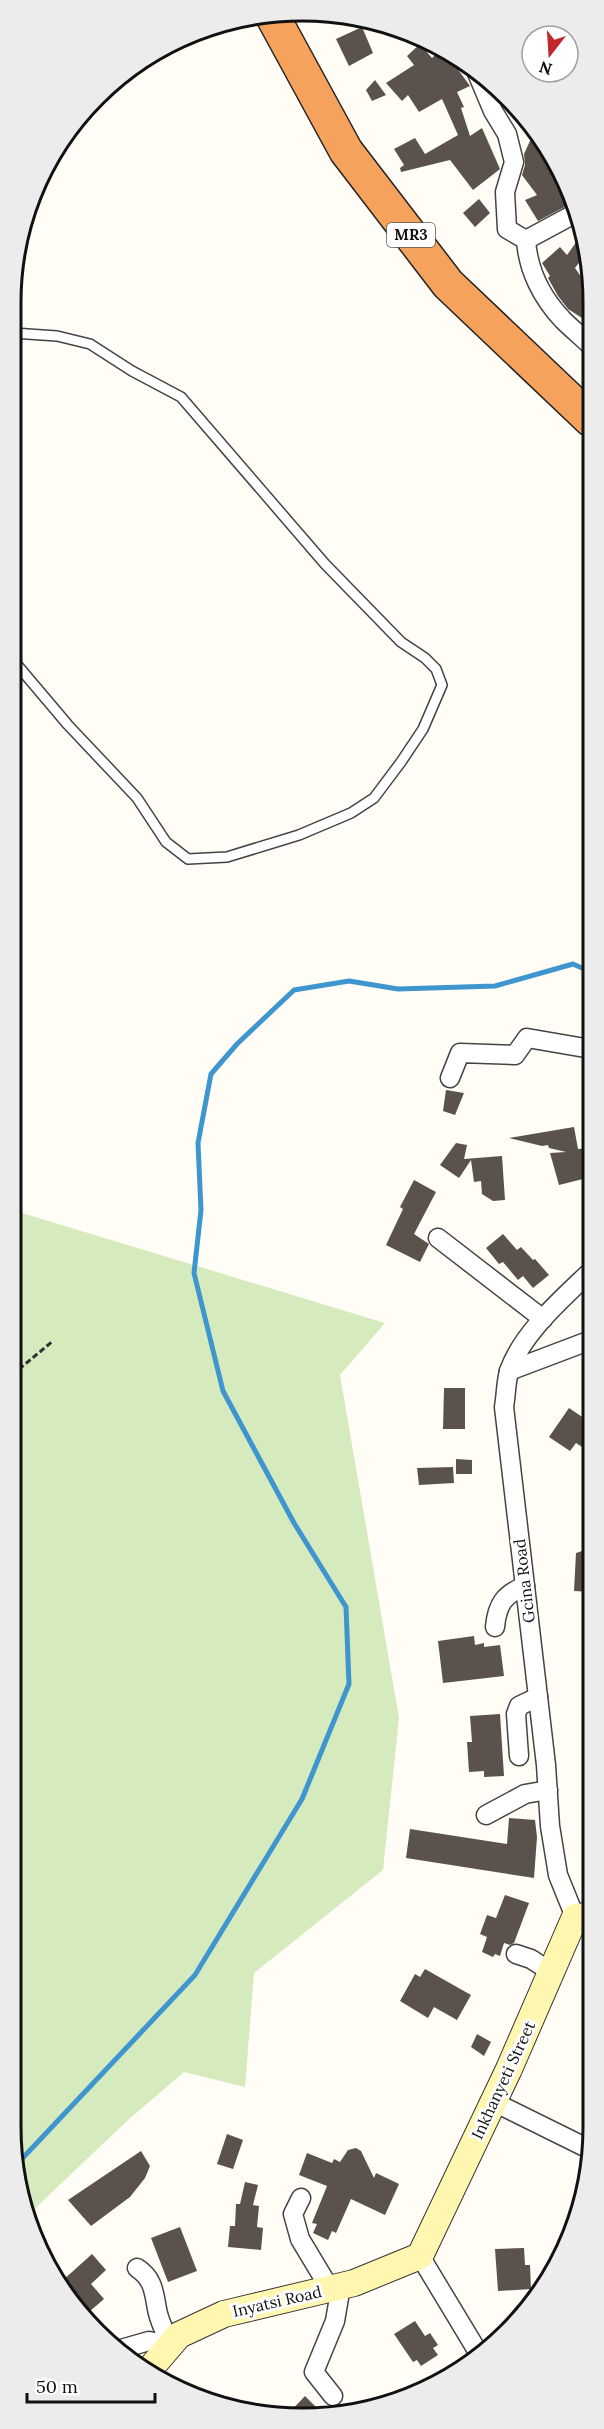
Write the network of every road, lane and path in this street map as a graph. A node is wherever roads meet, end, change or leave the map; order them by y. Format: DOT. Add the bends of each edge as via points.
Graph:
graph roads {
  1 [pos="298,21"];
  2 [pos="276,22"];
  3 [pos="483,87"];
  4 [pos="569,217"];
  5 [pos="526,240"];
  6 [pos="21,334"];
  7 [pos="583,336"];
  8 [pos="583,393"];
  9 [pos="583,412"];
  10 [pos="21,670"];
  11 [pos="583,1048"];
  12 [pos="450,1078"];
  13 [pos="438,1238"];
  14 [pos="583,1278"];
  15 [pos="543,1319"];
  16 [pos="53,1341"];
  17 [pos="583,1343"];
  18 [pos="21,1368"];
  19 [pos="509,1371"];
  20 [pos="525,1586"];
  21 [pos="495,1627"];
  22 [pos="538,1697"];
  23 [pos="519,1756"];
  24 [pos="548,1790"];
  25 [pos="486,1815"];
  26 [pos="583,1917"];
  27 [pos="516,1954"];
  28 [pos="551,1972"];
  29 [pos="494,2102"];
  30 [pos="582,2146"];
  31 [pos="301,2198"];
  32 [pos="420,2256"];
  33 [pos="137,2268"];
  34 [pos="336,2287"];
  35 [pos="171,2345"];
  36 [pos="128,2347"];
  37 [pos="475,2348"];
  38 [pos="153,2365"];
  39 [pos="333,2396"];
  1 -- 8 [label="highway, MR3" via="356,142 458,280"];
  2 -- 9 [label="highway, MR3" via="346,151 448,284"];
  3 -- 5 [label="street" via="507,134 514,162 505,192 507,230"];
  4 -- 5 [label="street"];
  5 -- 7 [label="street" via="528,261 541,291 563,320"];
  6 -- 10 [label="lane" via="90,344 180,397 325,564 401,642 436,669 442,685 423,729 374,798 351,813 299,835 227,857 188,859 166,842 137,798"];
  11 -- 12 [label="street" via="527,1038 515,1055 460,1053"];
  13 -- 15 [label="street"];
  14 -- 15 [label="street, Gcina Road"];
  15 -- 19 [label="street, Gcina Road"];
  16 -- 18 [label="path"];
  17 -- 19 [label="street"];
  19 -- 20 [label="street, Gcina Road" via="504,1407"];
  20 -- 21 [label="street" via="511,1592 501,1604"];
  20 -- 22 [label="street, Gcina Road"];
  22 -- 23 [label="street" via="519,1706 516,1714"];
  22 -- 24 [label="street, Gcina Road"];
  24 -- 25 [label="street" via="525,1794"];
  24 -- 26 [label="street, Gcina Road" via="558,1875"];
  26 -- 28 [label="street, Inkhanyeti Street"];
  27 -- 28 [label="street"];
  28 -- 29 [label="street, Inkhanyeti Street"];
  29 -- 30 [label="street"];
  29 -- 32 [label="street, Inkhanyeti Street"];
  31 -- 34 [label="street" via="293,2214 300,2239"];
  32 -- 34 [label="street, Inyatsi Road"];
  32 -- 37 [label="street"];
  33 -- 35 [label="street" via="148,2274 162,2328"];
  34 -- 35 [label="street, Inyatsi Road" via="224,2314 179,2335"];
  34 -- 39 [label="street" via="335,2321 314,2372"];
  35 -- 36 [label="street" via="149,2341"];
  35 -- 38 [label="street, Inyatsi Road"];
}
